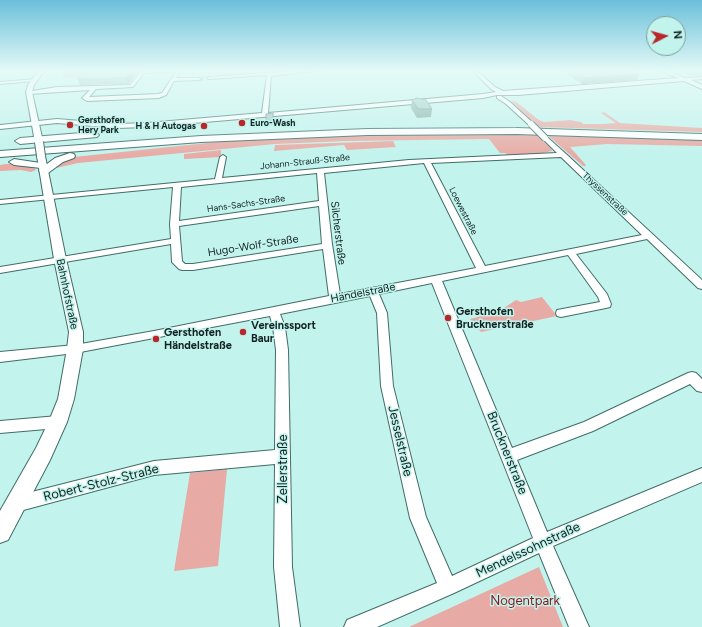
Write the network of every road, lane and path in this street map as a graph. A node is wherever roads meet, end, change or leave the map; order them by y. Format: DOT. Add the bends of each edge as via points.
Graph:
graph roads {
  1 [pos="30,99"];
  2 [pos="87,99"];
  3 [pos="101,99"];
  4 [pos="267,99"];
  5 [pos="446,99"];
  6 [pos="505,99"];
  7 [pos="265,115"];
  8 [pos="0,127"];
  9 [pos="254,133"];
  10 [pos="37,134"];
  11 [pos="272,135"];
  12 [pos="702,136"];
  13 [pos="11,142"];
  14 [pos="0,150"];
  15 [pos="0,154"];
  16 [pos="564,155"];
  17 [pos="223,157"];
  18 [pos="426,161"];
  19 [pos="0,163"];
  20 [pos="43,166"];
  21 [pos="320,170"];
  22 [pos="218,180"];
  23 [pos="177,184"];
  24 [pos="49,198"];
  25 [pos="0,202"];
  26 [pos="322,203"];
  27 [pos="174,224"];
  28 [pos="650,236"];
  29 [pos="175,242"];
  30 [pos="327,246"];
  31 [pos="570,252"];
  32 [pos="60,259"];
  33 [pos="0,270"];
  34 [pos="482,270"];
  35 [pos="436,279"];
  36 [pos="702,286"];
  37 [pos="373,291"];
  38 [pos="335,298"];
  39 [pos="274,311"];
  40 [pos="562,313"];
  41 [pos="75,349"];
  42 [pos="0,357"];
  43 [pos="702,387"];
  44 [pos="58,422"];
  45 [pos="0,427"];
  46 [pos="283,456"];
  47 [pos="508,456"];
  48 [pos="702,475"];
  49 [pos="16,504"];
  50 [pos="0,532"];
  51 [pos="542,542"];
  52 [pos="448,587"];
  53 [pos="290,627"];
  54 [pos="354,627"];
  55 [pos="579,627"];
  1 -- 10 [label="main road, Bahnhofstraße"];
  2 -- 3 [label="street"];
  4 -- 7 [label="street"];
  5 -- 7 [label="street"];
  6 -- 16 [label="street, Thyssenstraße, bridge"];
  7 -- 10 [label="street" via="117,126 64,121"];
  8 -- 10 [label="street"];
  9 -- 10 [label="highway" via="184,132 67,136"];
  9 -- 12 [label="highway" via="390,128 496,128"];
  9 -- 14 [label="highway"];
  10 -- 13 [label="highway"];
  10 -- 20 [label="main road, Bahnhofstraße, bridge"];
  11 -- 12 [label="highway" via="472,131"];
  11 -- 15 [label="highway"];
  11 -- 20 [label="highway" via="70,156"];
  16 -- 18 [label="street, Johann-Strauß-Straße"];
  16 -- 28 [label="street, Thyssenstraße"];
  17 -- 22 [label="street"];
  18 -- 21 [label="street, Johann-Strauß-Straße"];
  18 -- 34 [label="street, Loewestraße"];
  19 -- 20 [label="highway"];
  20 -- 24 [label="main road, Bahnhofstraße"];
  21 -- 22 [label="street, Johann-Strauß-Straße"];
  21 -- 26 [label="street, Silcherstraße"];
  22 -- 23 [label="street, Johann-Strauß-Straße"];
  23 -- 24 [label="street, Johann-Strauß-Straße"];
  23 -- 27 [label="street"];
  24 -- 25 [label="street, Johann-Strauß-Straße"];
  24 -- 32 [label="main road, Bahnhofstraße"];
  26 -- 27 [label="street, Hans-Sachs-Straße"];
  26 -- 30 [label="street, Silcherstraße"];
  27 -- 29 [label="street"];
  28 -- 31 [label="street, Händelstraße"];
  28 -- 36 [label="street, Thyssenstraße"];
  29 -- 30 [label="street, Hugo-Wolf-Straße" via="178,263 182,267"];
  29 -- 32 [label="street"];
  30 -- 38 [label="street, Silcherstraße"];
  31 -- 34 [label="street, Händelstraße"];
  31 -- 40 [label="street" via="603,296 606,304"];
  32 -- 33 [label="street"];
  32 -- 41 [label="main road, Bahnhofstraße" via="76,332"];
  34 -- 35 [label="street, Händelstraße"];
  35 -- 37 [label="street, Händelstraße"];
  35 -- 47 [label="street, Brucknerstraße"];
  37 -- 38 [label="street, Händelstraße"];
  37 -- 52 [label="street, Jesselstraße" via="382,313 387,386 418,518"];
  38 -- 39 [label="street, Händelstraße"];
  39 -- 41 [label="street, Händelstraße"];
  39 -- 46 [label="street, Zellerstraße" via="282,350"];
  41 -- 42 [label="street, Händelstraße"];
  41 -- 44 [label="main road, Bahnhofstraße" via="66,399"];
  43 -- 47 [label="street" via="692,377 588,427"];
  44 -- 45 [label="street"];
  44 -- 49 [label="main road, Bahnhofstraße" via="44,454"];
  46 -- 49 [label="street, Robert-Stolz-Straße" via="154,468"];
  46 -- 53 [label="street, Zellerstraße" via="283,567"];
  47 -- 51 [label="street, Brucknerstraße"];
  48 -- 51 [label="street, Mendelssohnstraße"];
  49 -- 50 [label="main road, Bahnhofstraße"];
  51 -- 52 [label="street, Mendelssohnstraße"];
  51 -- 55 [label="street, Brucknerstraße"];
  52 -- 54 [label="street, Mendelssohnstraße"];
}
